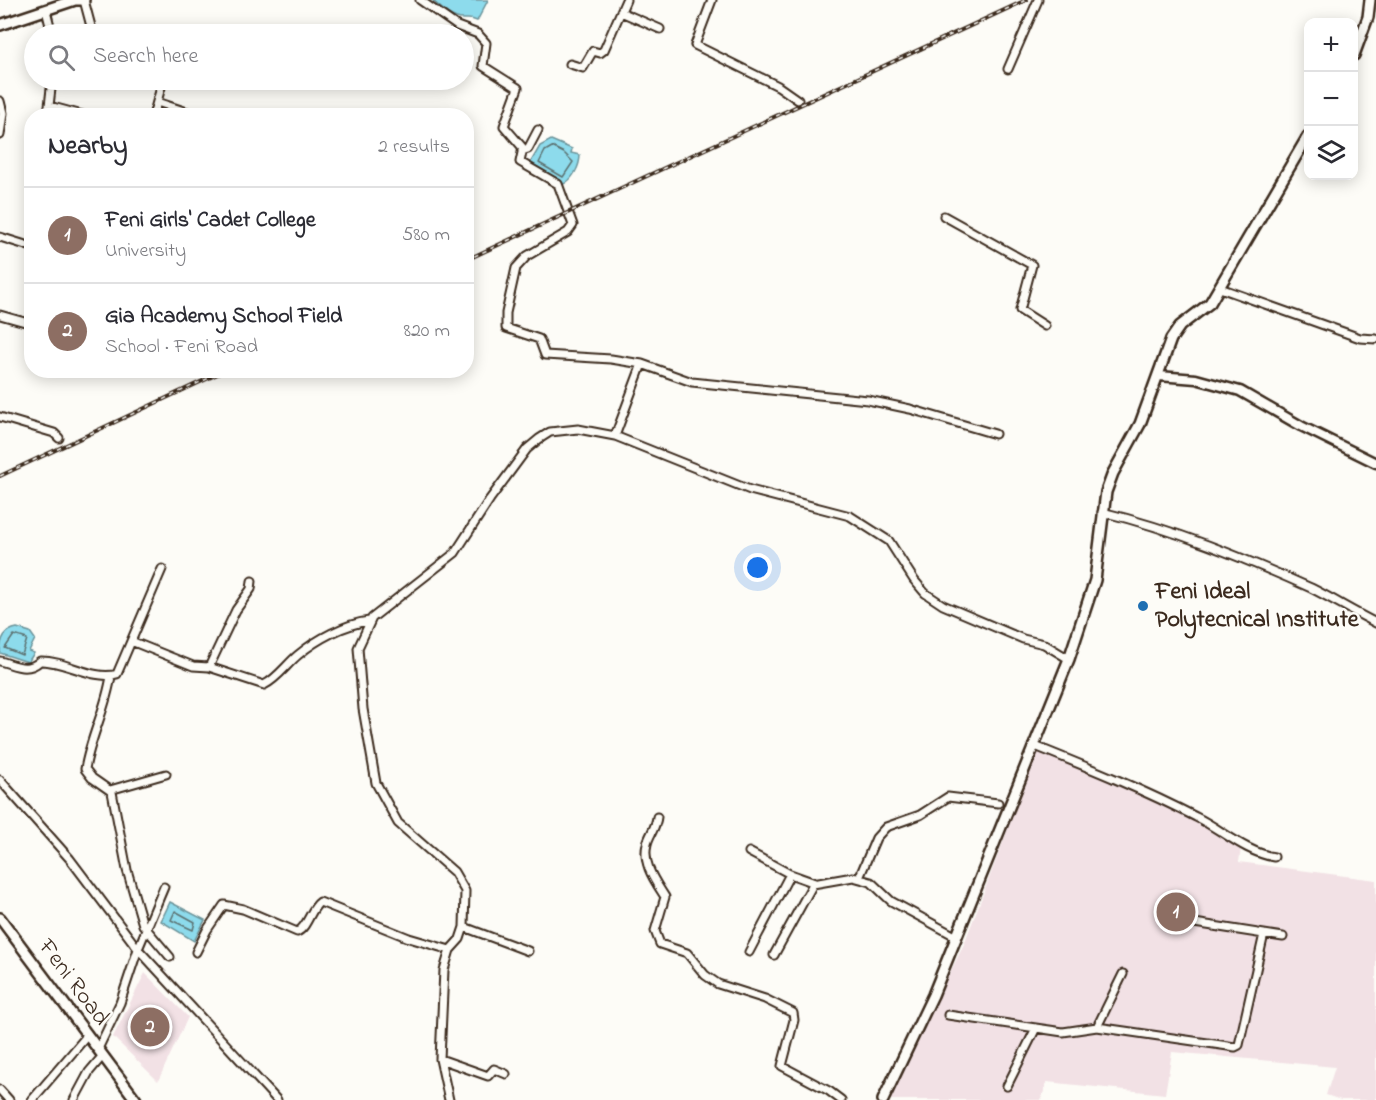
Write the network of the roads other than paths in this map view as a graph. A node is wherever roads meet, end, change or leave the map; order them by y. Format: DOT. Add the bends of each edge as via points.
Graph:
graph roads {
  1 [pos="420,0"];
  2 [pos="626,0"];
  3 [pos="712,0"];
  4 [pos="1038,0"];
  5 [pos="1370,0"];
  6 [pos="79,1"];
  7 [pos="621,12"];
  8 [pos="47,14"];
  9 [pos="50,24"];
  10 [pos="89,24"];
  11 [pos="454,24"];
  12 [pos="0,25"];
  13 [pos="660,29"];
  14 [pos="0,30"];
  15 [pos="474,32"];
  16 [pos="1358,42"];
  17 [pos="570,64"];
  18 [pos="1008,69"];
  19 [pos="51,90"];
  20 [pos="160,90"];
  21 [pos="0,100"];
  22 [pos="798,100"];
  23 [pos="157,102"];
  24 [pos="56,108"];
  25 [pos="155,108"];
  26 [pos="175,108"];
  27 [pos="538,130"];
  28 [pos="0,135"];
  29 [pos="1304,143"];
  30 [pos="522,152"];
  31 [pos="944,216"];
  32 [pos="0,237"];
  33 [pos="24,244"];
  34 [pos="1220,288"];
  35 [pos="0,315"];
  36 [pos="24,322"];
  37 [pos="1045,326"];
  38 [pos="1376,339"];
  39 [pos="642,364"];
  40 [pos="1159,376"];
  41 [pos="0,417"];
  42 [pos="994,434"];
  43 [pos="615,436"];
  44 [pos="59,438"];
  45 [pos="1376,463"];
  46 [pos="1102,512"];
  47 [pos="162,569"];
  48 [pos="252,581"];
  49 [pos="369,621"];
  50 [pos="1376,623"];
  51 [pos="131,640"];
  52 [pos="1069,659"];
  53 [pos="0,661"];
  54 [pos="209,667"];
  55 [pos="111,676"];
  56 [pos="1035,747"];
  57 [pos="166,774"];
  58 [pos="0,780"];
  59 [pos="110,790"];
  60 [pos="998,803"];
  61 [pos="657,817"];
  62 [pos="749,852"];
  63 [pos="1274,857"];
  64 [pos="790,874"];
  65 [pos="858,878"];
  66 [pos="815,883"];
  67 [pos="164,888"];
  68 [pos="0,918"];
  69 [pos="1169,919"];
  70 [pos="0,926"];
  71 [pos="464,927"];
  72 [pos="145,930"];
  73 [pos="1264,934"];
  74 [pos="957,937"];
  75 [pos="1283,937"];
  76 [pos="138,949"];
  77 [pos="450,950"];
  78 [pos="528,951"];
  79 [pos="196,952"];
  80 [pos="748,952"];
  81 [pos="774,955"];
  82 [pos="170,957"];
  83 [pos="1123,974"];
  84 [pos="948,1015"];
  85 [pos="1097,1027"];
  86 [pos="1036,1028"];
  87 [pos="85,1038"];
  88 [pos="99,1054"];
  89 [pos="440,1059"];
  90 [pos="506,1074"];
  91 [pos="1007,1086"];
  92 [pos="0,1090"];
  93 [pos="9,1100"];
  94 [pos="32,1100"];
  95 [pos="74,1100"];
  96 [pos="130,1100"];
  97 [pos="136,1100"];
  98 [pos="277,1100"];
  99 [pos="448,1100"];
  100 [pos="841,1100"];
  101 [pos="883,1100"];
  1 -- 11 [label="street"];
  2 -- 7 [label="street"];
  3 -- 22 [label="street" via="695,45"];
  4 -- 18 [label="street"];
  5 -- 16 [label="main road"];
  6 -- 8 [label="main road"];
  6 -- 10 [label="street"];
  6 -- 12 [label="main road"];
  7 -- 13 [label="street"];
  7 -- 17 [label="street" via="604,50 593,51 583,68"];
  8 -- 9 [label="street"];
  8 -- 14 [label="main road"];
  15 -- 30 [label="street" via="486,43 483,66 518,88 504,126 519,142"];
  19 -- 24 [label="street" via="49,106"];
  20 -- 23 [label="street"];
  21 -- 28 [label="street"];
  23 -- 25 [label="street"];
  23 -- 26 [label="street"];
  27 -- 30 [label="street"];
  29 -- 34 [label="main road"];
  30 -- 39 [label="street" via="523,166 563,190 573,225 516,267 506,328 539,339 545,355"];
  31 -- 37 [label="street" via="1032,265 1020,310"];
  32 -- 33 [label="street"];
  34 -- 38 [label="street" via="1360,338"];
  34 -- 40 [label="main road" via="1210,303 1175,332"];
  35 -- 36 [label="street"];
  39 -- 42 [label="street" via="692,382 868,400"];
  39 -- 43 [label="street"];
  40 -- 45 [label="street" via="1196,379 1240,391"];
  40 -- 46 [label="main road" via="1140,424 1113,473"];
  41 -- 44 [label="street" via="54,433"];
  43 -- 49 [label="street" via="578,429 550,432 539,439 489,499 455,553"];
  43 -- 52 [label="street" via="739,487 850,516 889,541 914,580 943,605 1044,644"];
  46 -- 50 [label="street" via="1140,521 1257,565"];
  46 -- 52 [label="main road" via="1095,580"];
  47 -- 51 [label="street"];
  48 -- 54 [label="street"];
  49 -- 54 [label="street" via="322,639 299,654 266,685"];
  49 -- 71 [label="street" via="358,648 363,709 376,783 398,823 461,880 465,891"];
  51 -- 54 [label="street" via="194,666"];
  51 -- 55 [label="street" via="119,672"];
  52 -- 56 [label="main road"];
  53 -- 55 [label="street" via="25,668 49,661"];
  55 -- 59 [label="street" via="85,769"];
  56 -- 63 [label="street" via="1138,788"];
  56 -- 74 [label="main road"];
  57 -- 59 [label="street"];
  58 -- 76 [label="street" via="70,859"];
  59 -- 72 [label="street"];
  60 -- 65 [label="street" via="948,797 920,815 886,827 876,838"];
  61 -- 100 [label="street" via="646,846 646,859 665,897 655,932 660,944 687,953 718,984 793,1013 782,1066"];
  62 -- 64 [label="street"];
  64 -- 66 [label="street"];
  64 -- 80 [label="street"];
  65 -- 66 [label="street"];
  65 -- 74 [label="street" via="871,882 891,902"];
  66 -- 81 [label="street"];
  67 -- 72 [label="street"];
  68 -- 88 [label="main road, Feni Road"];
  69 -- 73 [label="street"];
  70 -- 87 [label="main road"];
  71 -- 77 [label="street"];
  71 -- 78 [label="street"];
  72 -- 76 [label="street"];
  72 -- 82 [label="street"];
  73 -- 75 [label="street"];
  73 -- 85 [label="street" via="1239,1045"];
  74 -- 101 [label="main road"];
  76 -- 88 [label="street"];
  76 -- 98 [label="street"];
  77 -- 79 [label="street" via="320,902 297,932 224,905"];
  77 -- 89 [label="street" via="444,970"];
  83 -- 85 [label="street"];
  84 -- 86 [label="street"];
  85 -- 86 [label="street" via="1063,1032"];
  86 -- 91 [label="street"];
  87 -- 88 [label="main road"];
  87 -- 94 [label="street"];
  88 -- 95 [label="street"];
  88 -- 96 [label="main road"];
  88 -- 97 [label="main road, Feni Road"];
  89 -- 90 [label="street" via="488,1076 494,1069"];
  89 -- 99 [label="street"];
  92 -- 93 [label="street"];
}
